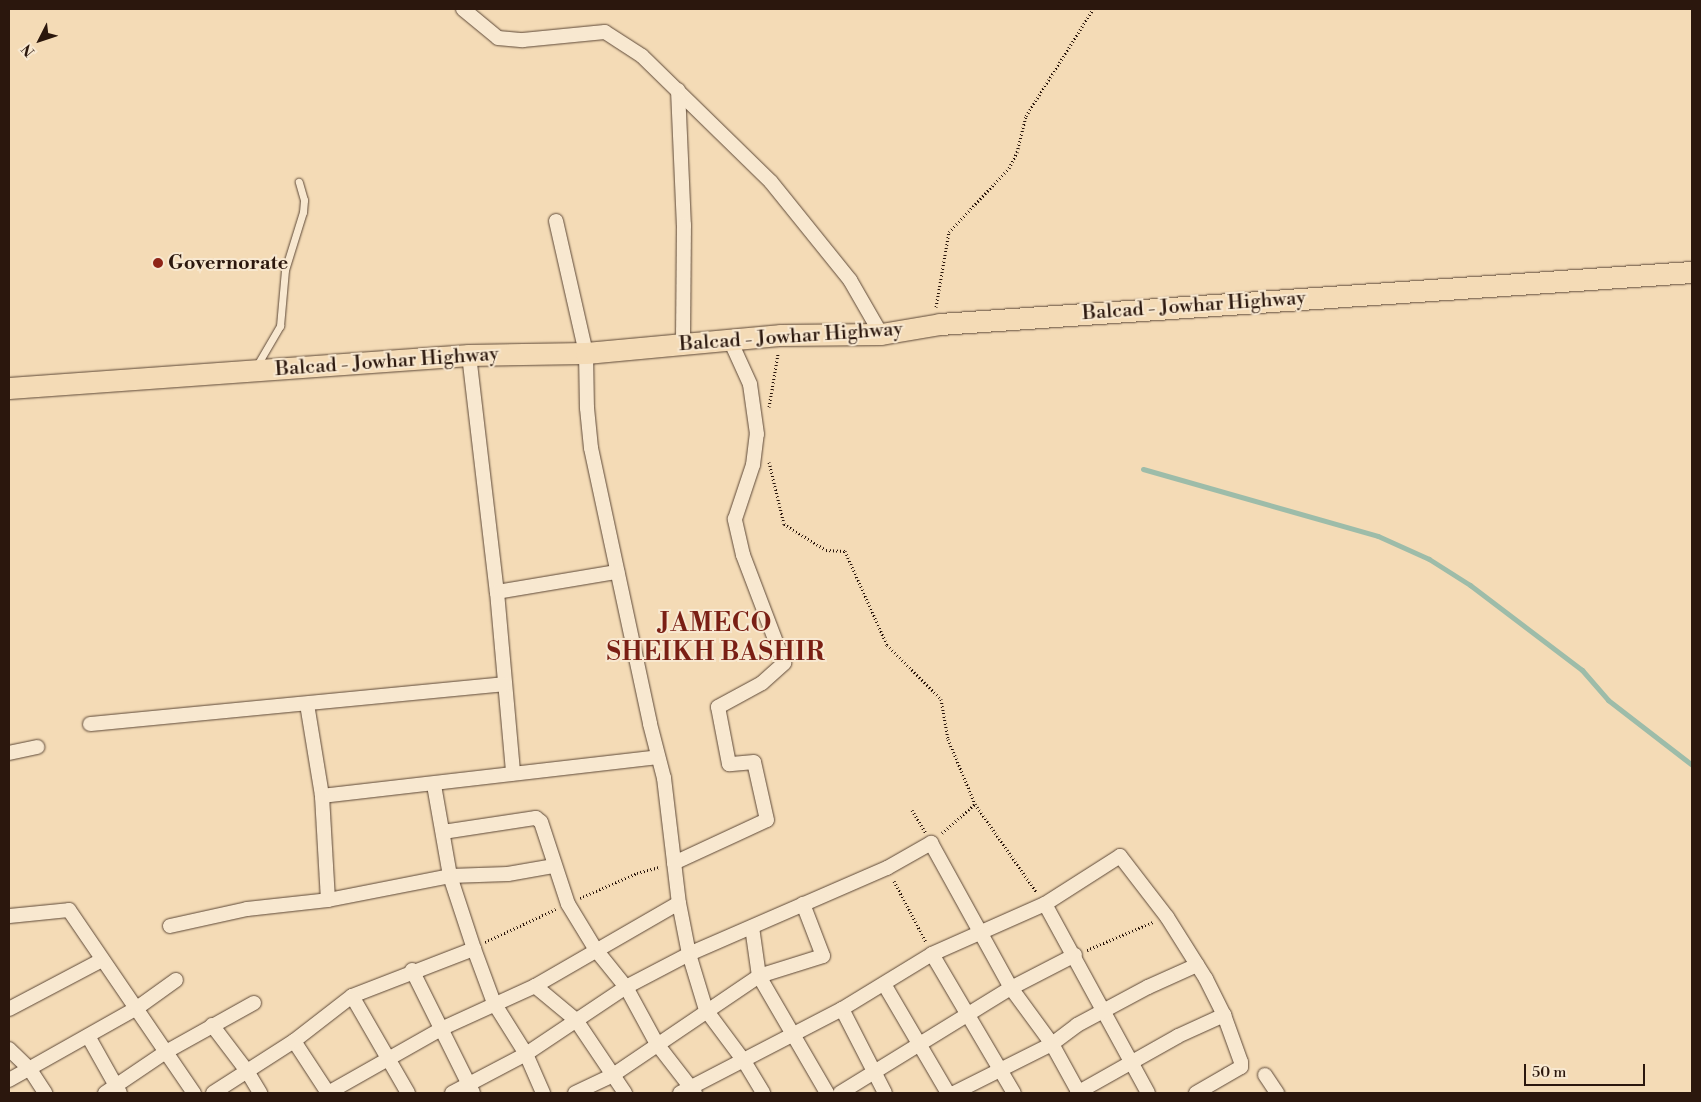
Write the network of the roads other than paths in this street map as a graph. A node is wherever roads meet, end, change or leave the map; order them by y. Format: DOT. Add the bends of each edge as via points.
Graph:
graph roads {
  1 [pos="462,9"];
  2 [pos="678,90"];
  3 [pos="299,182"];
  4 [pos="556,221"];
  5 [pos="1692,272"];
  6 [pos="881,334"];
  7 [pos="730,340"];
  8 [pos="684,344"];
  9 [pos="586,353"];
  10 [pos="469,355"];
  11 [pos="255,370"];
  12 [pos="9,388"];
  13 [pos="617,572"];
  14 [pos="497,592"];
  15 [pos="504,684"];
  16 [pos="307,704"];
  17 [pos="90,724"];
  18 [pos="38,747"];
  19 [pos="9,753"];
  20 [pos="658,757"];
  21 [pos="512,773"];
  22 [pos="434,785"];
  23 [pos="322,796"];
  24 [pos="443,832"];
  25 [pos="674,863"];
  26 [pos="554,866"];
  27 [pos="450,876"];
  28 [pos="328,900"];
  29 [pos="679,902"];
  30 [pos="803,904"];
  31 [pos="1045,904"];
  32 [pos="9,916"];
  33 [pos="170,926"];
  34 [pos="752,927"];
  35 [pos="980,932"];
  36 [pos="474,949"];
  37 [pos="596,950"];
  38 [pos="689,954"];
  39 [pos="932,954"];
  40 [pos="1075,955"];
  41 [pos="102,960"];
  42 [pos="1197,965"];
  43 [pos="412,970"];
  44 [pos="760,976"];
  45 [pos="176,980"];
  46 [pos="884,984"];
  47 [pos="535,986"];
  48 [pos="626,987"];
  49 [pos="1011,988"];
  50 [pos="352,996"];
  51 [pos="254,1003"];
  52 [pos="494,1003"];
  53 [pos="137,1008"];
  54 [pos="9,1009"];
  55 [pos="842,1009"];
  56 [pos="706,1010"];
  57 [pos="1103,1012"];
  58 [pos="969,1013"];
  59 [pos="1224,1014"];
  60 [pos="576,1020"];
  61 [pos="212,1025"];
  62 [pos="443,1028"];
  63 [pos="794,1032"];
  64 [pos="88,1036"];
  65 [pos="294,1040"];
  66 [pos="657,1044"];
  67 [pos="1052,1044"];
  68 [pos="922,1045"];
  69 [pos="9,1049"];
  70 [pos="164,1053"];
  71 [pos="526,1054"];
  72 [pos="390,1057"];
  73 [pos="744,1060"];
  74 [pos="1133,1063"];
  75 [pos="29,1068"];
  76 [pos="1001,1069"];
  77 [pos="247,1070"];
  78 [pos="613,1075"];
  79 [pos="874,1075"];
  80 [pos="1265,1075"];
  81 [pos="9,1080"];
  82 [pos="471,1089"];
  83 [pos="114,1091"];
  84 [pos="689,1091"];
  85 [pos="1204,1092"];
  86 [pos="45,1093"];
  87 [pos="194,1093"];
  88 [pos="214,1093"];
  89 [pos="260,1093"];
  90 [pos="408,1093"];
  91 [pos="452,1093"];
  92 [pos="543,1093"];
  93 [pos="575,1093"];
  94 [pos="625,1093"];
  95 [pos="763,1093"];
  96 [pos="827,1093"];
  97 [pos="840,1093"];
  98 [pos="886,1093"];
  99 [pos="948,1093"];
  100 [pos="954,1093"];
  101 [pos="1014,1093"];
  102 [pos="1078,1093"];
  103 [pos="1148,1093"];
  104 [pos="1277,1093"];
  1 -- 2 [label="street" via="498,38 523,40 605,32 642,56"];
  2 -- 6 [label="street" via="771,182 822,243 850,280"];
  2 -- 8 [label="street" via="684,226"];
  3 -- 11 [label="lane" via="304,200 303,212 285,270 280,326"];
  4 -- 9 [label="street"];
  5 -- 6 [label="main road, Balcad - Jowhar Highway" via="934,325"];
  6 -- 7 [label="main road, Balcad - Jowhar Highway"];
  7 -- 8 [label="main road, Balcad - Jowhar Highway"];
  7 -- 25 [label="street" via="750,384 757,434 753,465 735,519 746,564 784,663 762,683 718,707 729,764 754,762 767,820"];
  8 -- 9 [label="main road, Balcad - Jowhar Highway"];
  9 -- 10 [label="main road, Balcad - Jowhar Highway"];
  9 -- 13 [label="street" via="591,448"];
  10 -- 11 [label="main road, Balcad - Jowhar Highway"];
  10 -- 14 [label="street"];
  11 -- 12 [label="main road, Balcad - Jowhar Highway"];
  13 -- 14 [label="street"];
  13 -- 20 [label="street"];
  14 -- 15 [label="street"];
  15 -- 16 [label="street"];
  15 -- 21 [label="street"];
  16 -- 17 [label="street"];
  16 -- 23 [label="street"];
  18 -- 19 [label="street"];
  20 -- 21 [label="street"];
  20 -- 25 [label="street" via="664,778"];
  21 -- 22 [label="street"];
  22 -- 23 [label="street"];
  22 -- 24 [label="street"];
  23 -- 28 [label="street"];
  24 -- 26 [label="street" via="536,818 541,822"];
  24 -- 27 [label="street"];
  25 -- 29 [label="street"];
  26 -- 27 [label="street" via="508,874"];
  26 -- 37 [label="street" via="568,904"];
  27 -- 28 [label="street"];
  27 -- 36 [label="street"];
  28 -- 33 [label="street" via="247,909"];
  29 -- 37 [label="street"];
  29 -- 38 [label="street"];
  30 -- 34 [label="street"];
  30 -- 35 [label="street" via="887,868 931,843"];
  30 -- 44 [label="street" via="823,956"];
  31 -- 35 [label="street"];
  31 -- 40 [label="street"];
  31 -- 42 [label="street" via="1120,856 1167,917"];
  32 -- 41 [label="street" via="68,910"];
  34 -- 38 [label="street"];
  34 -- 44 [label="street"];
  35 -- 39 [label="street"];
  35 -- 49 [label="street"];
  36 -- 43 [label="street"];
  36 -- 52 [label="street"];
  37 -- 47 [label="street"];
  37 -- 48 [label="street"];
  38 -- 48 [label="street"];
  38 -- 56 [label="street"];
  39 -- 46 [label="street"];
  39 -- 58 [label="street"];
  40 -- 49 [label="street"];
  40 -- 57 [label="street"];
  41 -- 53 [label="street"];
  41 -- 54 [label="street"];
  42 -- 57 [label="street"];
  42 -- 59 [label="street"];
  43 -- 50 [label="street"];
  43 -- 62 [label="street"];
  44 -- 56 [label="street"];
  44 -- 63 [label="street"];
  45 -- 53 [label="street"];
  46 -- 55 [label="street"];
  46 -- 68 [label="street"];
  47 -- 52 [label="street"];
  47 -- 60 [label="street"];
  48 -- 60 [label="street"];
  48 -- 66 [label="street"];
  49 -- 58 [label="street"];
  49 -- 67 [label="street"];
  50 -- 65 [label="street"];
  50 -- 72 [label="street"];
  51 -- 61 [label="street"];
  52 -- 62 [label="street"];
  52 -- 71 [label="street"];
  53 -- 64 [label="street"];
  53 -- 70 [label="street"];
  55 -- 63 [label="street"];
  55 -- 79 [label="street"];
  56 -- 66 [label="street"];
  56 -- 73 [label="street"];
  57 -- 67 [label="street" via="1076,1025"];
  57 -- 74 [label="street"];
  58 -- 68 [label="street"];
  58 -- 76 [label="street"];
  59 -- 74 [label="street"];
  59 -- 85 [label="street" via="1242,1064"];
  60 -- 71 [label="street"];
  60 -- 78 [label="street"];
  61 -- 70 [label="street"];
  61 -- 77 [label="street"];
  62 -- 72 [label="street"];
  62 -- 82 [label="street"];
  63 -- 73 [label="street"];
  63 -- 96 [label="street"];
  64 -- 75 [label="street"];
  64 -- 83 [label="street"];
  65 -- 72 [label="street" via="328,1093"];
  65 -- 77 [label="street"];
  66 -- 78 [label="street"];
  66 -- 84 [label="street"];
  67 -- 76 [label="street"];
  67 -- 102 [label="street"];
  68 -- 79 [label="street"];
  68 -- 99 [label="street"];
  69 -- 75 [label="street"];
  70 -- 83 [label="street"];
  70 -- 87 [label="street"];
  71 -- 82 [label="street"];
  71 -- 92 [label="street"];
  72 -- 90 [label="street"];
  73 -- 84 [label="street"];
  73 -- 95 [label="street"];
  74 -- 102 [label="street"];
  74 -- 103 [label="street"];
  75 -- 81 [label="street"];
  75 -- 86 [label="street"];
  76 -- 100 [label="street"];
  76 -- 101 [label="street"];
  77 -- 88 [label="street"];
  77 -- 89 [label="street"];
  78 -- 93 [label="street"];
  78 -- 94 [label="street"];
  79 -- 97 [label="street"];
  79 -- 98 [label="street"];
  80 -- 104 [label="street"];
  82 -- 91 [label="street"];
}
